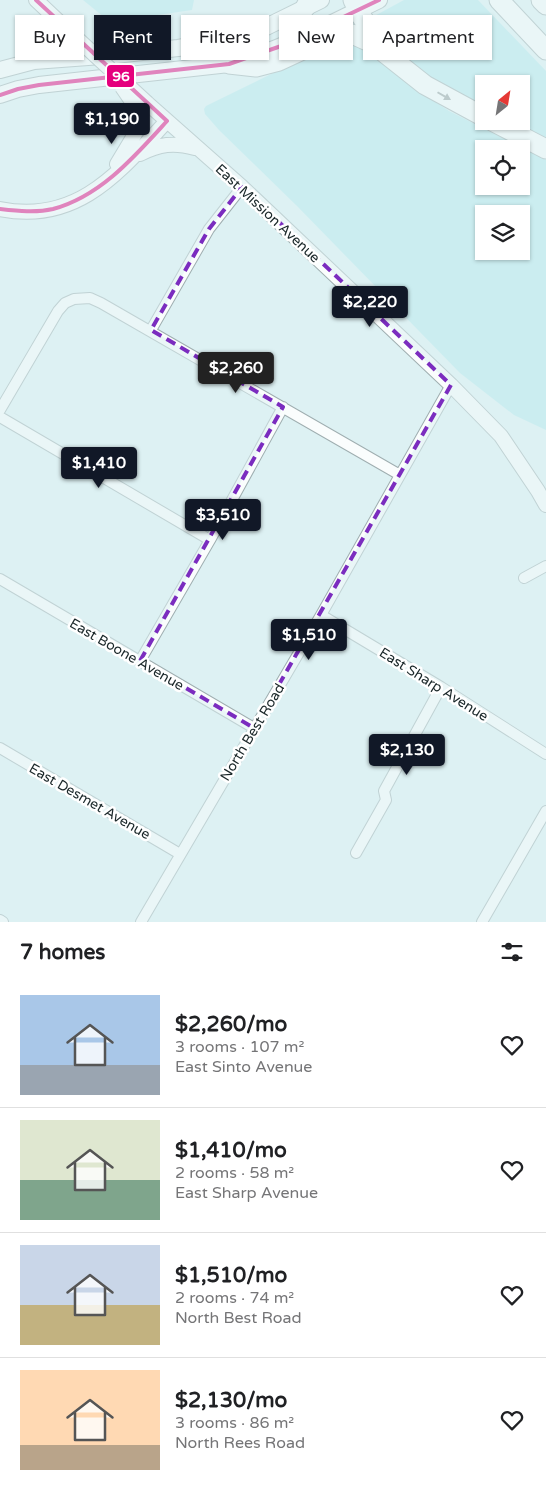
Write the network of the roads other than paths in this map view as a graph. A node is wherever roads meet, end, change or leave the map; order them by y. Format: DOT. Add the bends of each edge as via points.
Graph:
graph roads {
  1 [pos="36,0"];
  2 [pos="379,0"];
  3 [pos="499,0"];
  4 [pos="541,0"];
  5 [pos="312,3"];
  6 [pos="356,5"];
  7 [pos="546,5"];
  8 [pos="546,50"];
  9 [pos="229,64"];
  10 [pos="0,70"];
  11 [pos="406,71"];
  12 [pos="0,95"];
  13 [pos="141,105"];
  14 [pos="475,112"];
  15 [pos="167,121"];
  16 [pos="509,130"];
  17 [pos="198,149"];
  18 [pos="546,149"];
  19 [pos="131,159"];
  20 [pos="104,184"];
  21 [pos="242,187"];
  22 [pos="0,209"];
  23 [pos="151,330"];
  24 [pos="451,385"];
  25 [pos="283,407"];
  26 [pos="0,410"];
  27 [pos="0,418"];
  28 [pos="400,475"];
  29 [pos="546,505"];
  30 [pos="210,540"];
  31 [pos="546,566"];
  32 [pos="524,578"];
  33 [pos="0,579"];
  34 [pos="321,615"];
  35 [pos="140,661"];
  36 [pos="442,687"];
  37 [pos="254,728"];
  38 [pos="0,748"];
  39 [pos="546,754"];
  40 [pos="546,811"];
  41 [pos="356,853"];
  42 [pos="180,854"];
  43 [pos="0,920"];
  44 [pos="3,922"];
  45 [pos="141,922"];
  46 [pos="482,922"];
  1 -- 13 [label="street, East Mission Avenue, bridge" via="107,66"];
  2 -- 6 [label="main road"];
  3 -- 8 [label="highway"];
  4 -- 7 [label="highway"];
  5 -- 10 [label="main road" via="289,17 241,37 210,44 34,61"];
  6 -- 9 [label="main road" via="316,32"];
  6 -- 11 [label="highway" via="371,29"];
  9 -- 11 [label="highway" via="256,67 335,34 352,34 372,43"];
  9 -- 12 [label="main road" via="39,85"];
  11 -- 14 [label="highway, one-way"];
  13 -- 15 [label="street, East Mission Avenue"];
  13 -- 20 [label="street" via="135,134"];
  15 -- 17 [label="street, East Mission Avenue"];
  15 -- 19 [label="street"];
  16 -- 18 [label="highway"];
  17 -- 19 [label="street" via="182,144 163,144"];
  17 -- 21 [label="street, East Mission Avenue"];
  19 -- 20 [label="street"];
  20 -- 22 [label="street" via="76,201 45,211"];
  21 -- 23 [label="street" via="209,229"];
  21 -- 24 [label="street, East Mission Avenue"];
  23 -- 25 [label="street"];
  23 -- 26 [label="street" via="90,298 74,299 58,311"];
  24 -- 28 [label="street, North Best Road"];
  24 -- 29 [label="street, East Mission Avenue" via="501,436"];
  25 -- 28 [label="street"];
  25 -- 30 [label="street"];
  27 -- 30 [label="street"];
  28 -- 34 [label="street, North Best Road"];
  30 -- 35 [label="street"];
  31 -- 32 [label="street"];
  33 -- 35 [label="street, East Boone Avenue"];
  34 -- 36 [label="street, East Sharp Avenue"];
  34 -- 37 [label="street, North Best Road"];
  35 -- 37 [label="street, East Boone Avenue"];
  36 -- 39 [label="street, East Sharp Avenue"];
  36 -- 41 [label="street" via="384,791 386,800"];
  37 -- 42 [label="street, North Best Road"];
  38 -- 42 [label="street, East Desmet Avenue"];
  40 -- 46 [label="street"];
  42 -- 45 [label="street, North Best Road"];
  43 -- 44 [label="street"];
}
